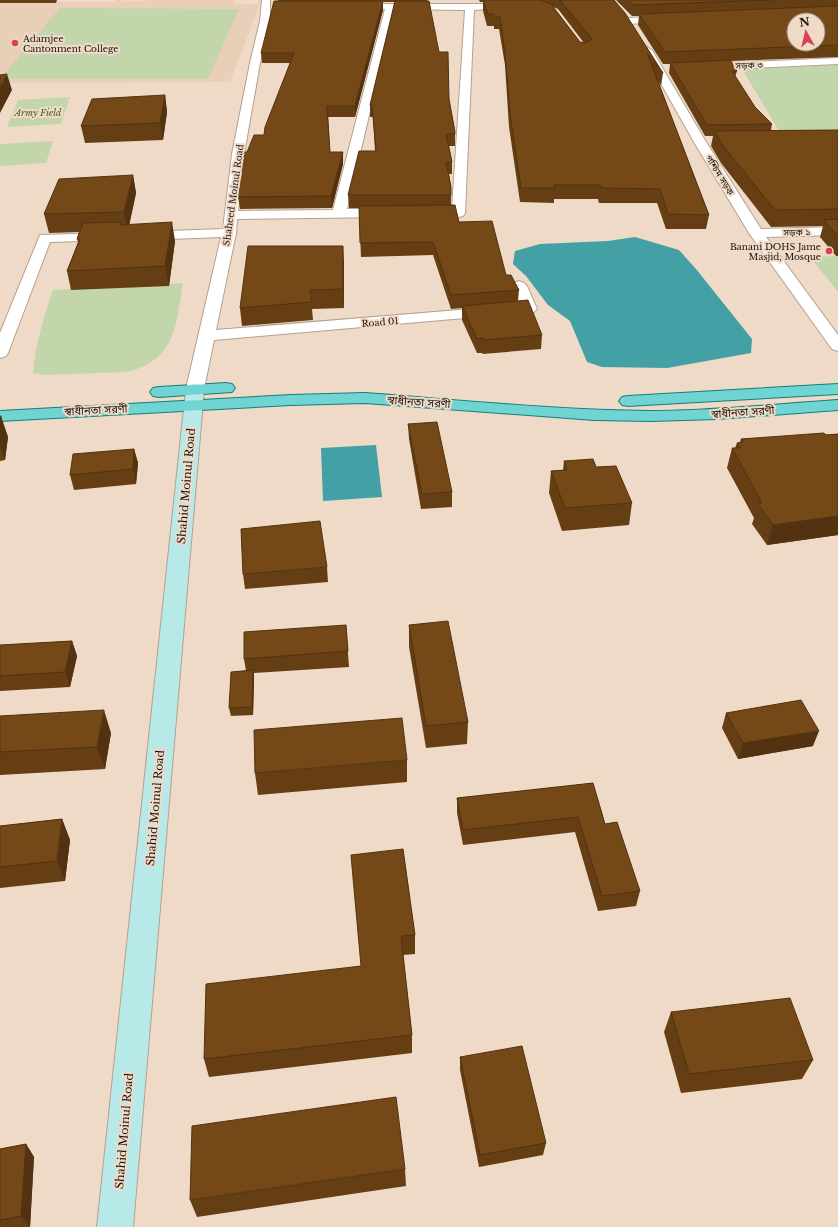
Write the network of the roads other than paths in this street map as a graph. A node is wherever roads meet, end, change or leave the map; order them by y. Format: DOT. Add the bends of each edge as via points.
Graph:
graph roads {
  1 [pos="269,4"];
  2 [pos="344,6"];
  3 [pos="390,6"];
  4 [pos="470,7"];
  5 [pos="494,7"];
  6 [pos="619,10"];
  7 [pos="675,19"];
  8 [pos="629,21"];
  9 [pos="838,61"];
  10 [pos="690,68"];
  11 [pos="700,142"];
  12 [pos="715,142"];
  13 [pos="339,213"];
  14 [pos="230,215"];
  15 [pos="838,231"];
  16 [pos="229,233"];
  17 [pos="756,233"];
  18 [pos="519,286"];
  19 [pos="207,336"];
  20 [pos="838,346"];
  21 [pos="0,353"];
  22 [pos="838,389"];
  23 [pos="194,397"];
  24 [pos="0,401"];
  25 [pos="838,405"];
  26 [pos="0,416"];
  27 [pos="115,1227"];
  1 -- 14 [label="street, Shaheed Moinul Road" via="238,154"];
  2 -- 3 [label="street"];
  3 -- 4 [label="street"];
  3 -- 13 [label="street"];
  4 -- 5 [label="street"];
  4 -- 13 [label="street" via="458,213"];
  6 -- 8 [label="street, পশ্চিম সড়ক"];
  7 -- 8 [label="street"];
  8 -- 11 [label="street, পশ্চিম সড়ক" via="663,69"];
  9 -- 10 [label="street, সড়ক ৩"];
  11 -- 12 [label="street"];
  11 -- 17 [label="street, পশ্চিম সড়ক"];
  13 -- 14 [label="street"];
  14 -- 16 [label="street, Shaheed Moinul Road"];
  15 -- 17 [label="street, সড়ক ১"];
  16 -- 19 [label="street, Shaheed Moinul Road"];
  16 -- 21 [label="street" via="45,238"];
  17 -- 20 [label="street, পশ্চিম সড়ক"];
  18 -- 19 [label="street, Road 01" via="529,309"];
  19 -- 23 [label="street, Shaheed Moinul Road"];
  22 -- 23 [label="main road, স্বাধীনতা সরণী" via="648,401 589,401 364,386 293,386"];
  23 -- 24 [label="main road, স্বাধীনতা সরণী"];
  23 -- 25 [label="main road, স্বাধীনতা সরণী" via="291,400 365,398 650,416"];
  23 -- 26 [label="main road, স্বাধীনতা সরণী"];
  23 -- 27 [label="street, Shahid Moinul Road"];
}
